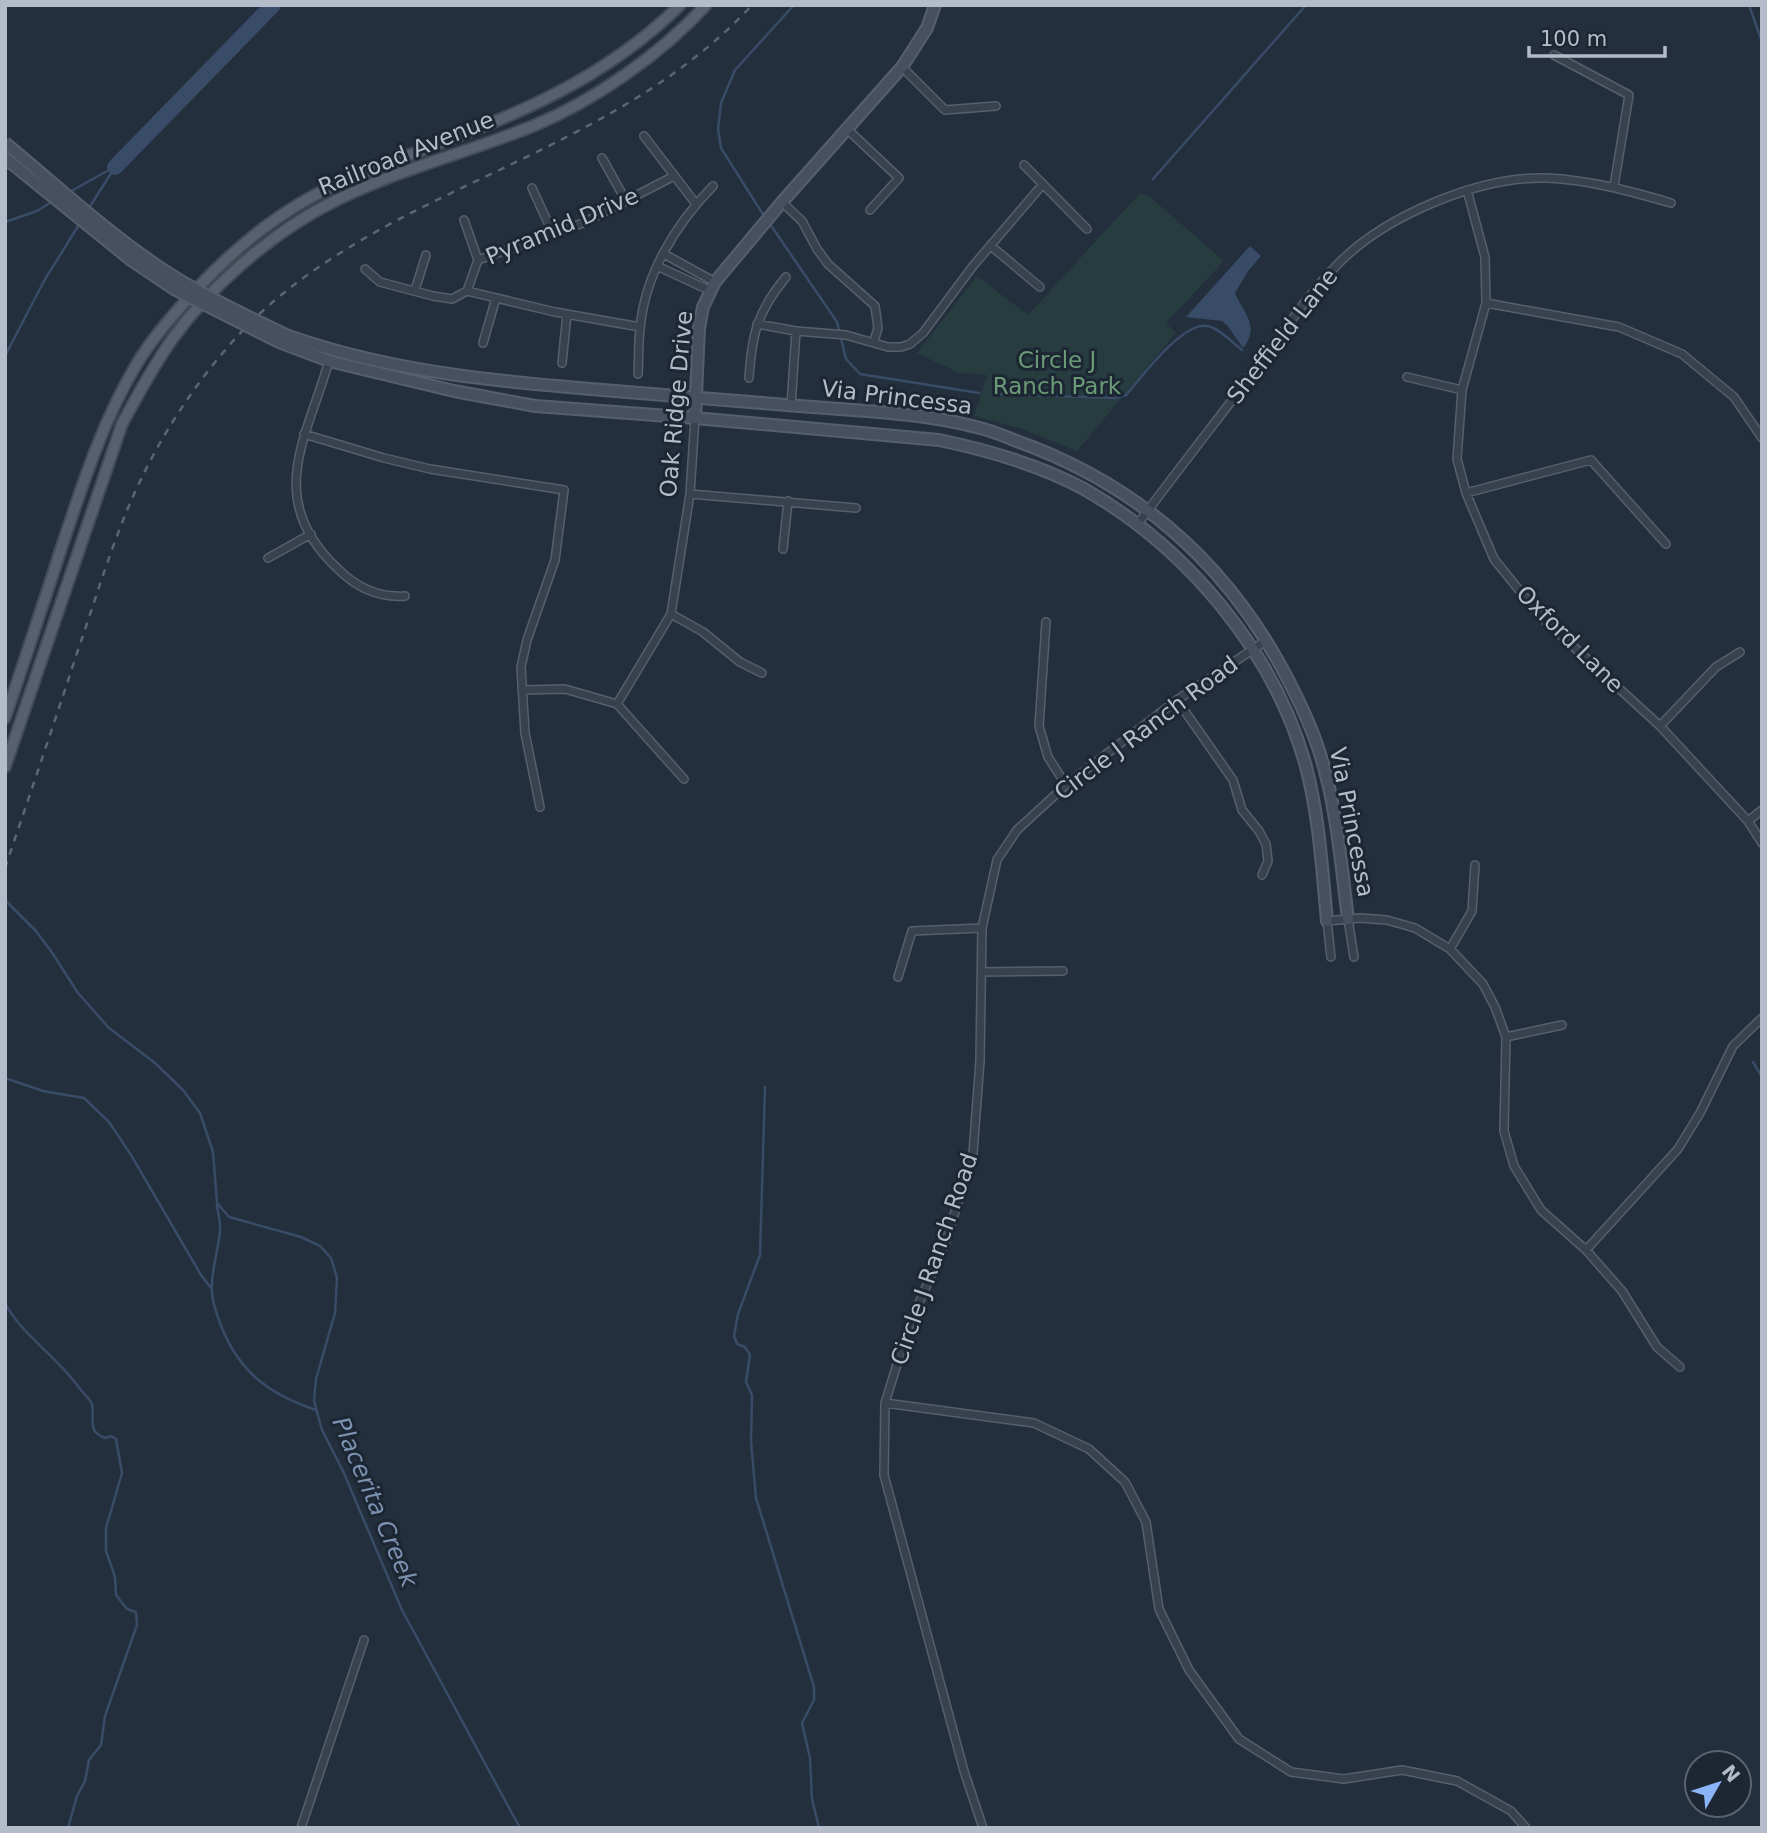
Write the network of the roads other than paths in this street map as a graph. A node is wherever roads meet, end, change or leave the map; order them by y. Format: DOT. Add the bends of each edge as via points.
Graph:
graph roads {
  1 [pos="680,5"];
  2 [pos="706,5"];
  3 [pos="935,5"];
  4 [pos="1554,55"];
  5 [pos="902,67"];
  6 [pos="996,106"];
  7 [pos="846,128"];
  8 [pos="644,136"];
  9 [pos="5,143"];
  10 [pos="5,158"];
  11 [pos="602,158"];
  12 [pos="1024,165"];
  13 [pos="674,176"];
  14 [pos="1043,184"];
  15 [pos="713,186"];
  16 [pos="1614,186"];
  17 [pos="532,188"];
  18 [pos="1467,190"];
  19 [pos="626,201"];
  20 [pos="782,202"];
  21 [pos="1671,203"];
  22 [pos="696,204"];
  23 [pos="870,210"];
  24 [pos="464,220"];
  25 [pos="1087,229"];
  26 [pos="552,234"];
  27 [pos="991,246"];
  28 [pos="664,254"];
  29 [pos="426,256"];
  30 [pos="478,260"];
  31 [pos="657,266"];
  32 [pos="365,269"];
  33 [pos="786,277"];
  34 [pos="713,286"];
  35 [pos="1040,287"];
  36 [pos="415,290"];
  37 [pos="467,290"];
  38 [pos="496,298"];
  39 [pos="1486,303"];
  40 [pos="567,314"];
  41 [pos="757,324"];
  42 [pos="640,327"];
  43 [pos="796,331"];
  44 [pos="283,339"];
  45 [pos="874,341"];
  46 [pos="483,344"];
  47 [pos="329,361"];
  48 [pos="562,363"];
  49 [pos="638,374"];
  50 [pos="1407,377"];
  51 [pos="749,378"];
  52 [pos="1462,390"];
  53 [pos="696,397"];
  54 [pos="791,406"];
  55 [pos="695,418"];
  56 [pos="304,434"];
  57 [pos="1762,438"];
  58 [pos="1466,493"];
  59 [pos="690,494"];
  60 [pos="788,501"];
  61 [pos="856,508"];
  62 [pos="1148,510"];
  63 [pos="1137,525"];
  64 [pos="311,534"];
  65 [pos="1666,544"];
  66 [pos="783,550"];
  67 [pos="268,558"];
  68 [pos="405,596"];
  69 [pos="671,614"];
  70 [pos="1046,622"];
  71 [pos="1266,639"];
  72 [pos="1252,650"];
  73 [pos="1740,652"];
  74 [pos="762,673"];
  75 [pos="523,690"];
  76 [pos="1177,699"];
  77 [pos="617,704"];
  78 [pos="5,718"];
  79 [pos="1660,726"];
  80 [pos="5,767"];
  81 [pos="684,779"];
  82 [pos="1066,785"];
  83 [pos="540,807"];
  84 [pos="1762,810"];
  85 [pos="1748,821"];
  86 [pos="1762,843"];
  87 [pos="1475,865"];
  88 [pos="1262,876"];
  89 [pos="1348,919"];
  90 [pos="1327,921"];
  91 [pos="982,928"];
  92 [pos="1450,949"];
  93 [pos="1331,957"];
  94 [pos="1354,957"];
  95 [pos="1063,971"];
  96 [pos="982,972"];
  97 [pos="898,977"];
  98 [pos="1762,1018"];
  99 [pos="1562,1025"];
  100 [pos="1506,1037"];
  101 [pos="1586,1251"];
  102 [pos="1680,1367"];
  103 [pos="885,1403"];
  104 [pos="364,1640"];
  105 [pos="301,1828"];
  106 [pos="983,1828"];
  107 [pos="1526,1828"];
  1 -- 78 [label="main road, Railroad Avenue" via="631,48 573,86 513,115 312,195 266,225 204,280 136,365 109,417"];
  2 -- 80 [label="main road, Railroad Avenue" via="661,48 605,87 535,125 324,207 253,256 217,289 174,336 122,424"];
  3 -- 5 [label="main road, Oak Ridge Drive" via="927,28"];
  4 -- 16 [label="street" via="1629,94"];
  5 -- 6 [label="street" via="946,110"];
  5 -- 7 [label="main road, Oak Ridge Drive"];
  7 -- 20 [label="main road, Oak Ridge Drive"];
  7 -- 23 [label="street" via="899,178"];
  8 -- 13 [label="street"];
  9 -- 44 [label="main road, bridge" via="74,203 162,269"];
  10 -- 44 [label="main road, bridge" via="174,289"];
  11 -- 19 [label="street"];
  12 -- 14 [label="street"];
  13 -- 19 [label="street, Pyramid Drive"];
  13 -- 22 [label="street"];
  14 -- 25 [label="street"];
  14 -- 27 [label="street"];
  15 -- 22 [label="street"];
  16 -- 18 [label="street, Sheffield Lane" via="1546,178"];
  16 -- 21 [label="street, Sheffield Lane"];
  17 -- 26 [label="street"];
  18 -- 39 [label="street, Oxford Lane" via="1485,257"];
  18 -- 62 [label="street, Sheffield Lane" via="1413,211 1338,264"];
  19 -- 26 [label="street, Pyramid Drive"];
  20 -- 34 [label="main road, Oak Ridge Drive"];
  20 -- 45 [label="street" via="802,220 828,264 875,306 878,328"];
  22 -- 28 [label="street"];
  24 -- 30 [label="street"];
  26 -- 30 [label="street, Pyramid Drive"];
  27 -- 35 [label="street"];
  27 -- 45 [label="street" via="910,344 888,346"];
  28 -- 31 [label="street"];
  28 -- 34 [label="street"];
  29 -- 36 [label="street"];
  30 -- 37 [label="street, Pyramid Drive"];
  31 -- 34 [label="street"];
  31 -- 42 [label="street"];
  32 -- 36 [label="street" via="380,282"];
  33 -- 41 [label="street"];
  34 -- 53 [label="main road, Oak Ridge Drive" via="699,328"];
  36 -- 37 [label="street" via="452,299"];
  37 -- 38 [label="street"];
  38 -- 40 [label="street"];
  38 -- 46 [label="street"];
  39 -- 52 [label="street, Oxford Lane"];
  39 -- 57 [label="street" via="1619,327 1682,354 1734,397"];
  40 -- 42 [label="street"];
  40 -- 48 [label="street"];
  41 -- 43 [label="street"];
  41 -- 51 [label="street"];
  42 -- 49 [label="street"];
  43 -- 45 [label="street"];
  43 -- 54 [label="street"];
  44 -- 47 [label="main road, Via Princessa"];
  44 -- 53 [label="main road, Via Princessa" via="480,380"];
  47 -- 55 [label="main road, Via Princessa" via="535,406"];
  47 -- 56 [label="street"];
  50 -- 52 [label="street"];
  52 -- 58 [label="street, Oxford Lane" via="1457,458"];
  53 -- 54 [label="main road, Via Princessa"];
  53 -- 55 [label="main road, Oak Ridge Drive"];
  54 -- 62 [label="main road, Via Princessa" via="934,418 978,427 1076,465"];
  55 -- 59 [label="street, Oak Ridge Drive"];
  55 -- 63 [label="main road, Via Princessa" via="900,435 974,447 1083,489"];
  56 -- 64 [label="street" via="296,464 296,490 299,514"];
  56 -- 75 [label="street" via="430,469 564,491 555,560 521,667"];
  58 -- 65 [label="street" via="1591,460"];
  58 -- 79 [label="street, Oxford Lane" via="1494,559 1541,616"];
  59 -- 60 [label="street"];
  59 -- 69 [label="street, Oak Ridge Drive"];
  60 -- 61 [label="street"];
  60 -- 66 [label="street"];
  62 -- 63 [label="street, Sheffield Lane"];
  62 -- 71 [label="main road, Via Princessa" via="1225,582"];
  63 -- 72 [label="main road, Via Princessa" via="1199,582"];
  64 -- 67 [label="street"];
  64 -- 68 [label="street" via="323,556 347,578 387,598"];
  69 -- 74 [label="street"];
  69 -- 77 [label="street, Oak Ridge Drive"];
  70 -- 82 [label="street" via="1040,726 1048,757"];
  71 -- 72 [label="street, Circle J Ranch Road"];
  71 -- 89 [label="main road, Via Princessa" via="1310,724 1322,758 1336,822"];
  72 -- 76 [label="street, Circle J Ranch Road"];
  72 -- 90 [label="main road, Via Princessa" via="1290,722 1305,763"];
  73 -- 79 [label="street" via="1716,667"];
  75 -- 77 [label="street" via="565,689"];
  75 -- 83 [label="street" via="525,733"];
  76 -- 82 [label="street, Circle J Ranch Road"];
  76 -- 88 [label="street" via="1233,780 1242,810 1266,844 1268,861"];
  77 -- 81 [label="street"];
  79 -- 85 [label="street, Oxford Lane"];
  82 -- 91 [label="street, Circle J Ranch Road" via="1017,830 998,860"];
  84 -- 85 [label="street"];
  85 -- 86 [label="street, Oxford Lane"];
  87 -- 92 [label="street" via="1472,911"];
  89 -- 90 [label="street"];
  89 -- 92 [label="street" via="1387,920 1415,928"];
  89 -- 94 [label="street, Via Princessa"];
  90 -- 93 [label="street, Via Princessa"];
  91 -- 96 [label="street, Circle J Ranch Road"];
  91 -- 97 [label="street" via="912,931"];
  92 -- 100 [label="street" via="1483,984"];
  95 -- 96 [label="street"];
  96 -- 103 [label="street, Circle J Ranch Road" via="974,1153"];
  98 -- 101 [label="street" via="1733,1045 1678,1149"];
  99 -- 100 [label="street"];
  100 -- 101 [label="street" via="1504,1132 1514,1166 1541,1210"];
  101 -- 102 [label="street" via="1622,1290 1657,1348"];
  103 -- 106 [label="street, Circle J Ranch Road" via="884,1475"];
  103 -- 107 [label="street" via="1034,1423 1088,1449 1125,1482 1146,1522 1159,1609 1189,1670 1239,1739 1291,1772 1344,1779 1402,1770 1457,1781 1511,1811"];
  104 -- 105 [label="street"];
}
